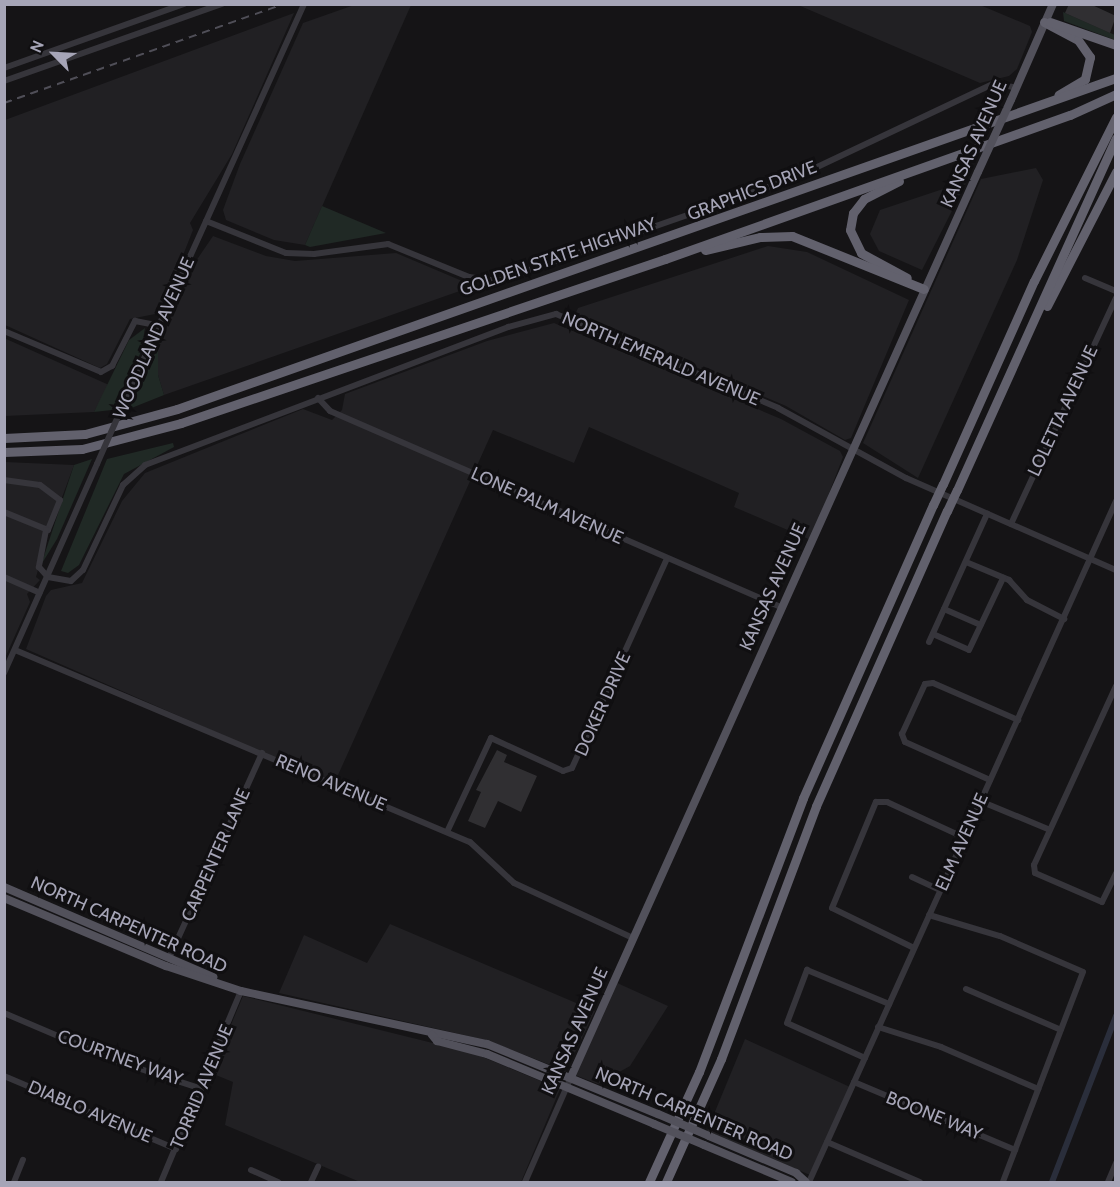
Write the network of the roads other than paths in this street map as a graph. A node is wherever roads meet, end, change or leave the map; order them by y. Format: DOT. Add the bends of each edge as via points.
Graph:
graph roads {
  1 [pos="184,4"];
  2 [pos="222,4"];
  3 [pos="303,4"];
  4 [pos="1053,4"];
  5 [pos="1044,22"];
  6 [pos="1116,45"];
  7 [pos="5,66"];
  8 [pos="1116,78"];
  9 [pos="4,81"];
  10 [pos="1016,88"];
  11 [pos="1116,94"];
  12 [pos="1116,117"];
  13 [pos="1009,119"];
  14 [pos="1116,138"];
  15 [pos="935,163"];
  16 [pos="1116,172"];
  17 [pos="206,221"];
  18 [pos="665,259"];
  19 [pos="1085,278"];
  20 [pos="924,289"];
  21 [pos="1116,291"];
  22 [pos="1116,298"];
  23 [pos="160,326"];
  24 [pos="4,331"];
  25 [pos="318,398"];
  26 [pos="990,418"];
  27 [pos="4,438"];
  28 [pos="852,447"];
  29 [pos="4,452"];
  30 [pos="4,480"];
  31 [pos="1116,501"];
  32 [pos="4,512"];
  33 [pos="987,514"];
  34 [pos="1011,524"];
  35 [pos="46,530"];
  36 [pos="1090,558"];
  37 [pos="667,559"];
  38 [pos="966,562"];
  39 [pos="1116,570"];
  40 [pos="4,577"];
  41 [pos="48,577"];
  42 [pos="1003,578"];
  43 [pos="40,592"];
  44 [pos="781,607"];
  45 [pos="944,609"];
  46 [pos="1064,619"];
  47 [pos="981,625"];
  48 [pos="933,634"];
  49 [pos="929,642"];
  50 [pos="15,650"];
  51 [pos="4,673"];
  52 [pos="1116,686"];
  53 [pos="1018,720"];
  54 [pos="262,753"];
  55 [pos="990,780"];
  56 [pos="980,801"];
  57 [pos="1048,829"];
  58 [pos="447,832"];
  59 [pos="963,837"];
  60 [pos="1116,873"];
  61 [pos="912,878"];
  62 [pos="4,886"];
  63 [pos="940,890"];
  64 [pos="4,898"];
  65 [pos="25,907"];
  66 [pos="929,915"];
  67 [pos="77,917"];
  68 [pos="633,938"];
  69 [pos="106,941"];
  70 [pos="914,948"];
  71 [pos="170,956"];
  72 [pos="966,989"];
  73 [pos="241,991"];
  74 [pos="889,1004"];
  75 [pos="4,1013"];
  76 [pos="878,1028"];
  77 [pos="1061,1030"];
  78 [pos="432,1035"];
  79 [pos="865,1058"];
  80 [pos="4,1076"];
  81 [pos="570,1077"];
  82 [pos="854,1082"];
  83 [pos="567,1087"];
  84 [pos="202,1089"];
  85 [pos="1038,1089"];
  86 [pos="827,1142"];
  87 [pos="176,1149"];
  88 [pos="1015,1150"];
  89 [pos="24,1160"];
  90 [pos="1115,1165"];
  91 [pos="318,1167"];
  92 [pos="251,1170"];
  93 [pos="14,1182"];
  94 [pos="161,1182"];
  95 [pos="278,1182"];
  96 [pos="311,1182"];
  97 [pos="525,1182"];
  98 [pos="649,1182"];
  99 [pos="666,1182"];
  100 [pos="792,1182"];
  101 [pos="808,1182"];
  102 [pos="920,1182"];
  103 [pos="1003,1182"];
  104 [pos="1108,1182"];
  1 -- 7 [label="street"];
  2 -- 9 [label="street"];
  3 -- 17 [label="street, WOODLAND AVENUE"];
  4 -- 5 [label="main road, KANSAS AVENUE"];
  5 -- 6 [label="highway"];
  5 -- 10 [label="main road, KANSAS AVENUE"];
  5 -- 13 [label="highway" via="1084,46 1090,57 1089,70 1078,84"];
  8 -- 13 [label="highway, GOLDEN STATE HIGHWAY"];
  10 -- 17 [label="street, GRAPHICS DRIVE" via="995,83 796,177 498,281 469,277 388,244 314,254 286,253"];
  10 -- 20 [label="main road, KANSAS AVENUE, bridge"];
  11 -- 15 [label="highway, GOLDEN STATE HIGHWAY"];
  12 -- 98 [label="highway, bridge" via="933,505 807,788 699,1072"];
  13 -- 27 [label="highway, GOLDEN STATE HIGHWAY" via="122,427 85,434"];
  14 -- 26 [label="highway"];
  15 -- 18 [label="highway, GOLDEN STATE HIGHWAY"];
  15 -- 20 [label="highway" via="864,199 850,222 851,237 861,253"];
  16 -- 26 [label="highway"];
  17 -- 23 [label="street, WOODLAND AVENUE"];
  18 -- 20 [label="highway" via="781,234 802,238"];
  18 -- 29 [label="highway, GOLDEN STATE HIGHWAY" via="121,442"];
  19 -- 21 [label="street"];
  20 -- 28 [label="main road, KANSAS AVENUE"];
  22 -- 34 [label="street, LOLETTA AVENUE"];
  23 -- 24 [label="street" via="135,321 111,366 101,372"];
  23 -- 41 [label="street, WOODLAND AVENUE, bridge"];
  25 -- 28 [label="street, NORTH EMERALD AVENUE" via="530,319 556,314 756,398"];
  25 -- 37 [label="street, LONE PALM AVENUE" via="330,411"];
  25 -- 41 [label="street, NORTH EMERALD AVENUE" via="145,465 118,492 79,575 67,582"];
  26 -- 99 [label="highway, bridge" via="816,806 721,1059"];
  28 -- 33 [label="street, NORTH EMERALD AVENUE" via="906,478"];
  28 -- 44 [label="main road, KANSAS AVENUE"];
  30 -- 35 [label="street" via="29,482 57,494 60,500"];
  31 -- 36 [label="street, ELM AVENUE"];
  32 -- 35 [label="street"];
  33 -- 34 [label="street, NORTH EMERALD AVENUE"];
  33 -- 38 [label="street"];
  34 -- 36 [label="street, NORTH EMERALD AVENUE"];
  35 -- 41 [label="street" via="38,562"];
  36 -- 39 [label="street, NORTH EMERALD AVENUE"];
  36 -- 46 [label="street, ELM AVENUE"];
  37 -- 44 [label="street, LONE PALM AVENUE"];
  37 -- 58 [label="street, DOKER DRIVE" via="572,768 563,771 491,738"];
  38 -- 42 [label="street"];
  38 -- 45 [label="street"];
  40 -- 43 [label="street"];
  41 -- 43 [label="street, WOODLAND AVENUE"];
  42 -- 46 [label="street" via="1029,602"];
  42 -- 47 [label="street"];
  43 -- 50 [label="street, WOODLAND AVENUE"];
  44 -- 68 [label="main road, KANSAS AVENUE"];
  45 -- 47 [label="street"];
  45 -- 48 [label="street"];
  46 -- 53 [label="street, ELM AVENUE"];
  47 -- 48 [label="street" via="969,650"];
  48 -- 49 [label="street"];
  50 -- 51 [label="street, WOODLAND AVENUE"];
  50 -- 54 [label="street, RENO AVENUE"];
  52 -- 57 [label="street"];
  53 -- 55 [label="street, ELM AVENUE"];
  53 -- 55 [label="street" via="933,683 925,684 902,734 905,742"];
  54 -- 58 [label="street, RENO AVENUE"];
  54 -- 71 [label="street, CARPENTER LANE"];
  55 -- 56 [label="street, ELM AVENUE"];
  56 -- 57 [label="street"];
  56 -- 59 [label="street, ELM AVENUE"];
  57 -- 60 [label="street" via="1035,873 1102,902"];
  58 -- 68 [label="street, RENO AVENUE" via="482,849 514,883"];
  59 -- 63 [label="street, ELM AVENUE"];
  59 -- 70 [label="street" via="887,802 876,802 832,908"];
  61 -- 63 [label="street"];
  62 -- 67 [label="main road, NORTH CARPENTER ROAD"];
  63 -- 66 [label="street, ELM AVENUE"];
  64 -- 65 [label="main road, NORTH CARPENTER ROAD"];
  65 -- 67 [label="main road" via="42,907 71,920"];
  65 -- 69 [label="main road, NORTH CARPENTER ROAD"];
  66 -- 70 [label="street, ELM AVENUE"];
  66 -- 77 [label="street" via="1000,936 1083,972"];
  67 -- 71 [label="main road, NORTH CARPENTER ROAD"];
  68 -- 81 [label="main road, KANSAS AVENUE"];
  69 -- 71 [label="main road" via="122,942 162,960"];
  69 -- 73 [label="main road, NORTH CARPENTER ROAD"];
  70 -- 74 [label="street, ELM AVENUE"];
  71 -- 73 [label="main road, NORTH CARPENTER ROAD"];
  72 -- 77 [label="street"];
  73 -- 78 [label="main road, NORTH CARPENTER ROAD"];
  73 -- 84 [label="street, TORRID AVENUE"];
  74 -- 76 [label="street, ELM AVENUE"];
  74 -- 79 [label="street" via="807,969 787,1023"];
  75 -- 84 [label="street, COURTNEY WAY" via="119,1062"];
  76 -- 79 [label="street, ELM AVENUE"];
  76 -- 85 [label="street" via="941,1047"];
  77 -- 85 [label="street"];
  78 -- 81 [label="main road, NORTH CARPENTER ROAD" via="487,1044"];
  78 -- 83 [label="main road, NORTH CARPENTER ROAD" via="437,1041 487,1054"];
  79 -- 82 [label="street, ELM AVENUE"];
  80 -- 87 [label="street, DIABLO AVENUE"];
  81 -- 83 [label="street, KANSAS AVENUE"];
  81 -- 101 [label="main road, NORTH CARPENTER ROAD, bridge" via="796,1173"];
  82 -- 86 [label="street, ELM AVENUE"];
  82 -- 88 [label="street, BOONE WAY"];
  83 -- 97 [label="street, KANSAS AVENUE"];
  83 -- 100 [label="main road, NORTH CARPENTER ROAD, bridge"];
  84 -- 87 [label="street, TORRID AVENUE"];
  85 -- 88 [label="street"];
  86 -- 101 [label="street, ELM AVENUE"];
  86 -- 102 [label="street"];
  87 -- 94 [label="street, TORRID AVENUE"];
  88 -- 103 [label="street"];
  89 -- 93 [label="street"];
  90 -- 104 [label="street"];
  91 -- 96 [label="street"];
  92 -- 95 [label="street"];
}
